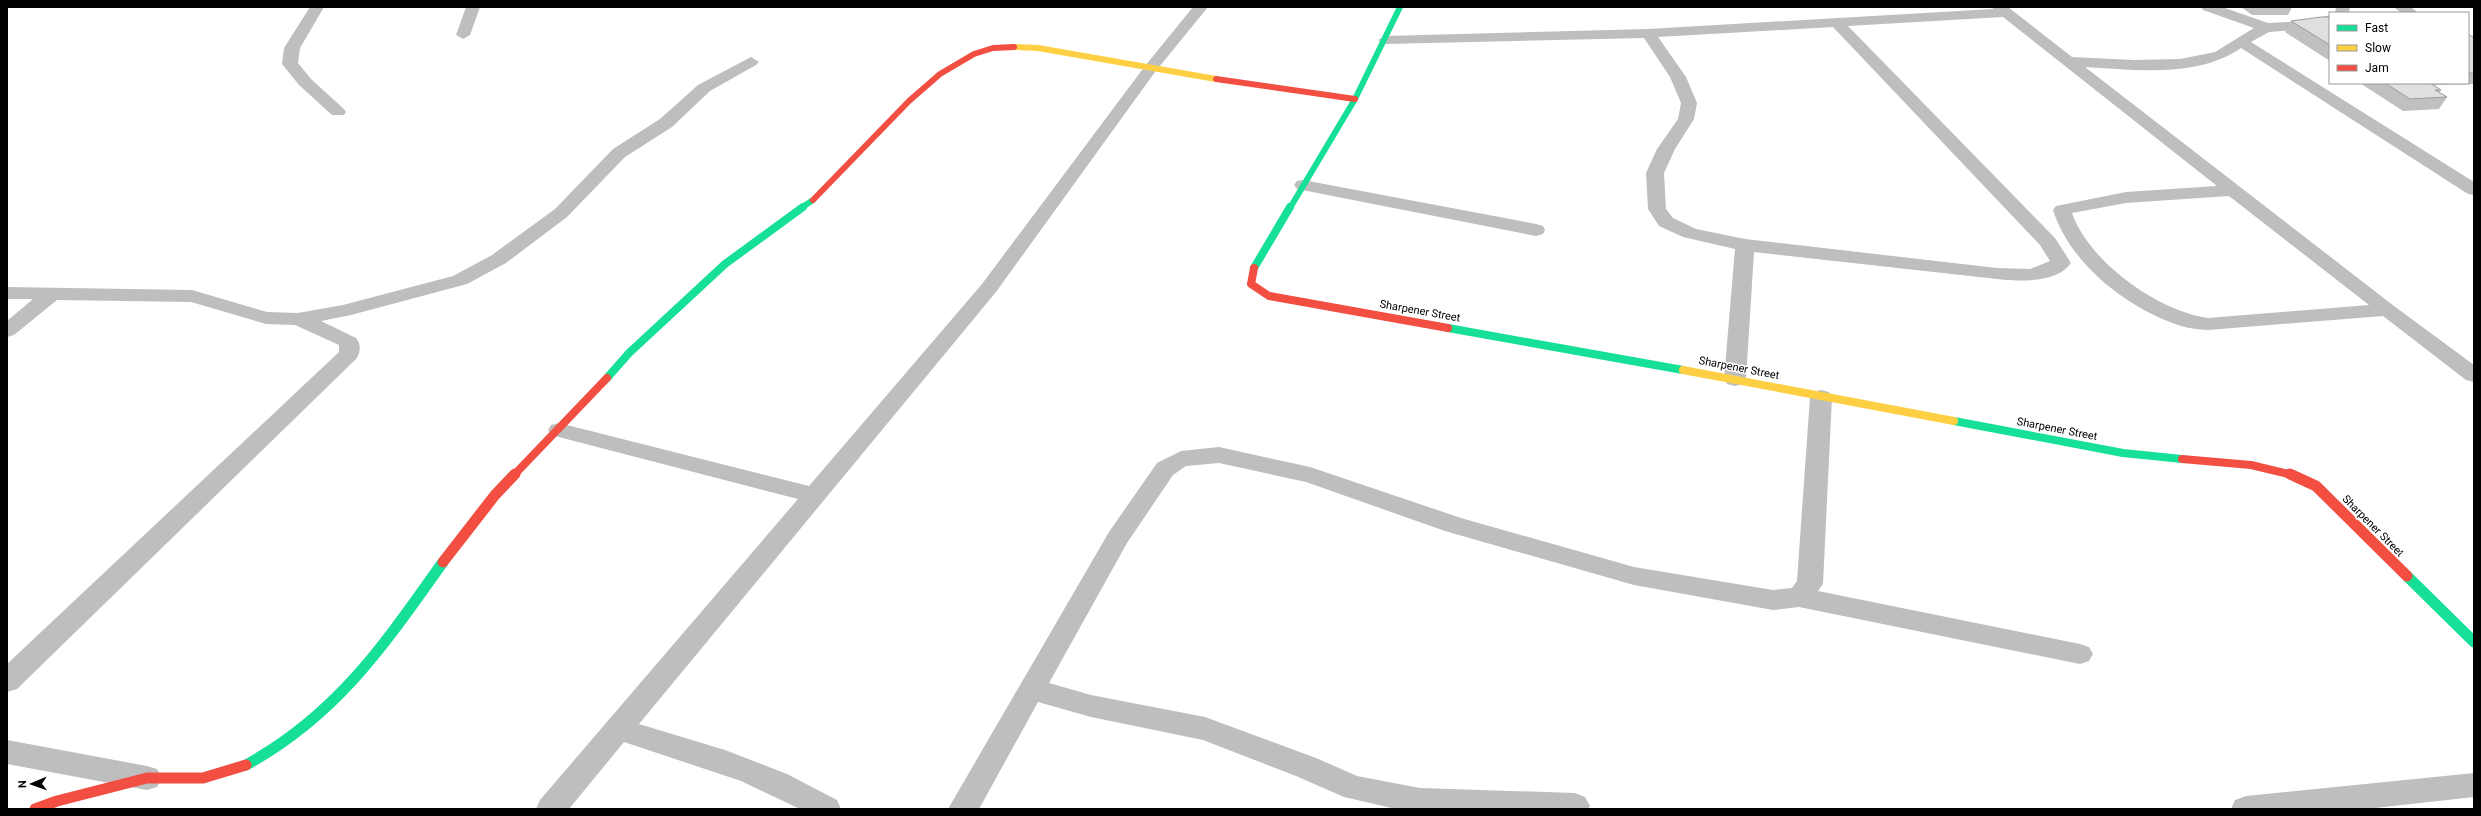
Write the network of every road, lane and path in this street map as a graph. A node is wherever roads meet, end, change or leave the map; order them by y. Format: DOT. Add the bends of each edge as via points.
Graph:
graph roads {
  1 [pos="317,7"];
  2 [pos="473,7"];
  3 [pos="1201,7"];
  4 [pos="1400,7"];
  5 [pos="2208,7"];
  6 [pos="2003,10"];
  7 [pos="2329,19"];
  8 [pos="1838,24"];
  9 [pos="2267,28"];
  10 [pos="1648,33"];
  11 [pos="463,35"];
  12 [pos="1385,40"];
  13 [pos="2241,42"];
  14 [pos="2070,61"];
  15 [pos="751,62"];
  16 [pos="1150,69"];
  17 [pos="1355,99"];
  18 [pos="338,112"];
  19 [pos="1303,185"];
  20 [pos="2234,190"];
  21 [pos="2474,190"];
  22 [pos="1536,230"];
  23 [pos="1745,246"];
  24 [pos="7,293"];
  25 [pos="51,295"];
  26 [pos="2387,310"];
  27 [pos="298,319"];
  28 [pos="7,331"];
  29 [pos="2474,375"];
  30 [pos="1736,379"];
  31 [pos="1821,397"];
  32 [pos="559,430"];
  33 [pos="814,494"];
  34 [pos="1799,598"];
  35 [pos="2474,642"];
  36 [pos="2080,654"];
  37 [pos="7,681"];
  38 [pos="1033,690"];
  39 [pos="618,729"];
  40 [pos="7,752"];
  41 [pos="147,778"];
  42 [pos="2474,785"];
  43 [pos="1575,806"];
  44 [pos="35,809"];
  45 [pos="551,809"];
  46 [pos="826,809"];
  47 [pos="963,809"];
  48 [pos="2246,809"];
  1 -- 18 [label="street" via="292,48 290,64 305,82"];
  2 -- 11 [label="street"];
  3 -- 16 [label="street"];
  4 -- 12 [label="street, Sharpener Street"];
  5 -- 9 [label="street"];
  6 -- 8 [label="street"];
  6 -- 14 [label="street"];
  7 -- 9 [label="street" via="2307,25"];
  8 -- 10 [label="street"];
  8 -- 23 [label="street" via="2048,242 2061,263 2050,271 2034,276"];
  9 -- 13 [label="street"];
  10 -- 12 [label="street"];
  10 -- 23 [label="street" via="1678,77 1689,103 1686,119 1666,149 1655,173 1657,209 1666,222 1690,233"];
  12 -- 17 [label="street, Sharpener Street"];
  13 -- 14 [label="street" via="2220,56 2180,64 2134,66"];
  13 -- 21 [label="street"];
  14 -- 20 [label="street"];
  15 -- 27 [label="street" via="704,88 666,123 619,153 561,213 499,259 460,280 344,311"];
  16 -- 17 [label="street"];
  16 -- 32 [label="street" via="1064,52 1010,47 974,53 956,62 930,80 808,206 724,264 630,353"];
  16 -- 33 [label="street" via="990,288"];
  17 -- 19 [label="street, Sharpener Street"];
  19 -- 22 [label="street"];
  19 -- 30 [label="street, Sharpener Street" via="1254,268 1251,284 1269,296"];
  20 -- 26 [label="street"];
  20 -- 26 [label="street" via="2088,203 2062,210 2064,223 2073,238 2115,282 2157,308 2189,322 2208,324"];
  23 -- 30 [label="street"];
  24 -- 25 [label="street"];
  25 -- 27 [label="street" via="192,296 266,318"];
  25 -- 28 [label="street"];
  26 -- 29 [label="street"];
  27 -- 37 [label="street" via="336,334 348,342 349,354"];
  30 -- 31 [label="street, Sharpener Street"];
  31 -- 34 [label="street" via="1810,584"];
  31 -- 35 [label="street, Sharpener Street" via="2123,453 2258,466 2300,475 2316,486"];
  32 -- 33 [label="street"];
  32 -- 41 [label="street" via="495,495 448,555 384,645 324,710 282,744 247,765 203,778"];
  33 -- 39 [label="street"];
  34 -- 36 [label="street"];
  34 -- 38 [label="street" via="1773,600 1634,576 1454,525 1310,475 1250,460 1219,455 1197,456 1182,459 1165,469 1118,538"];
  38 -- 43 [label="street" via="1091,706 1205,729 1354,788 1420,801"];
  38 -- 47 [label="street"];
  39 -- 45 [label="street"];
  39 -- 46 [label="street" via="727,762 798,792"];
  40 -- 41 [label="street"];
  41 -- 44 [label="street" via="57,800"];
  42 -- 48 [label="street"];
}
